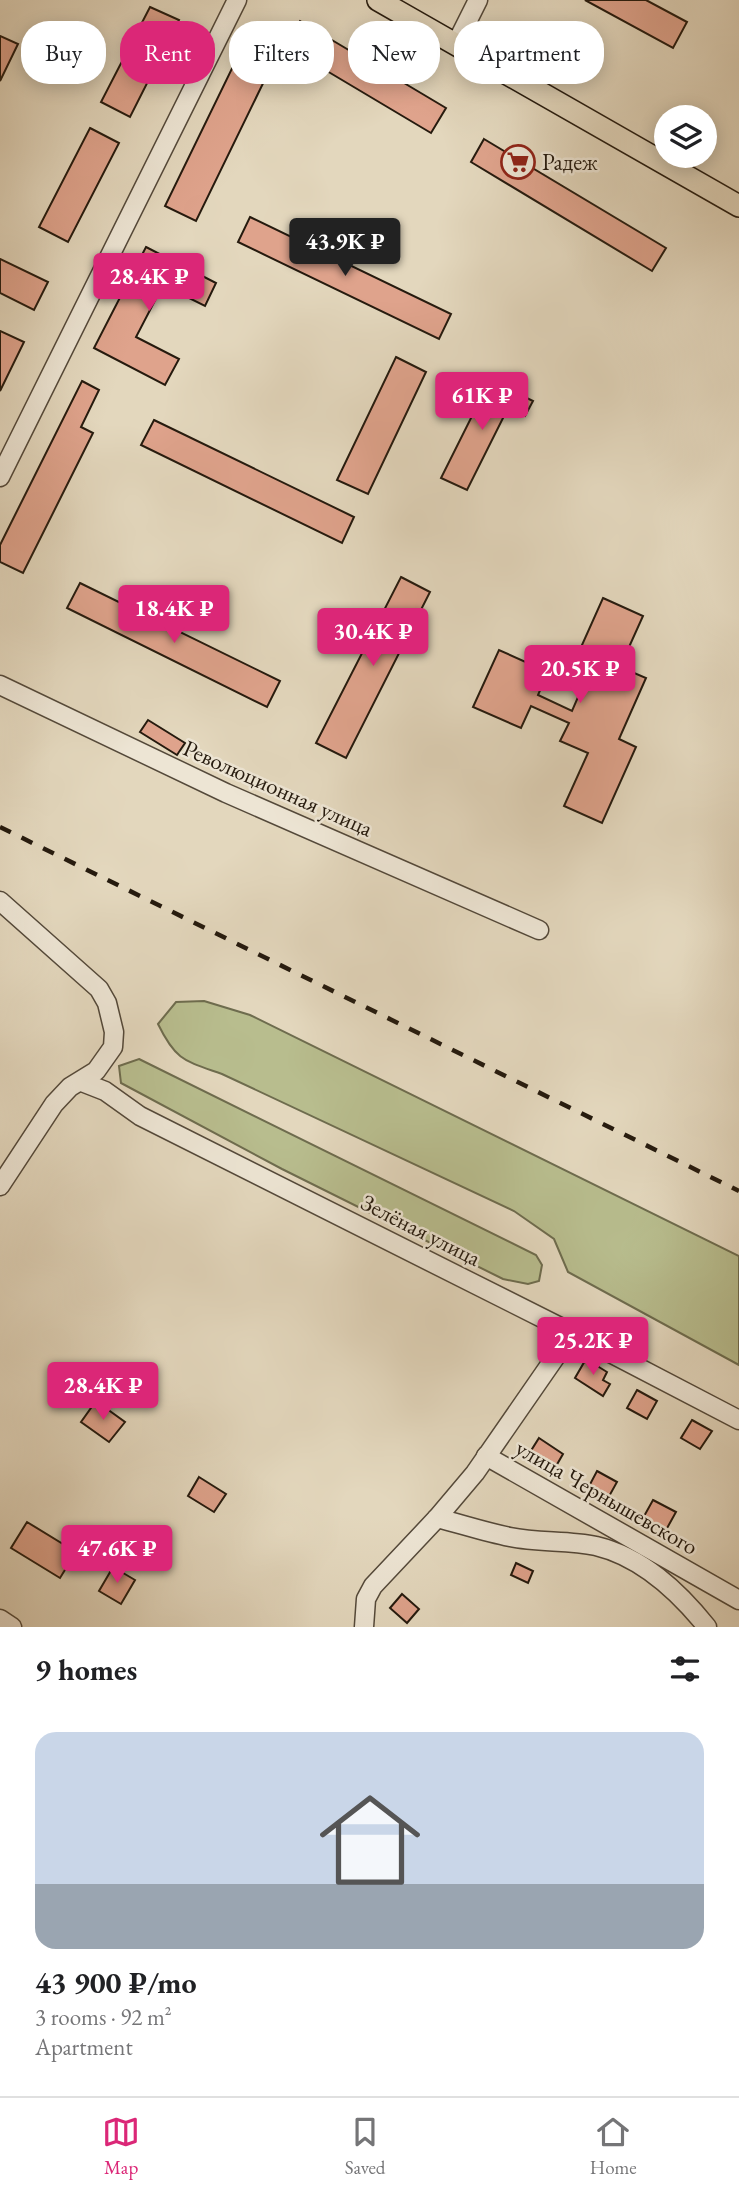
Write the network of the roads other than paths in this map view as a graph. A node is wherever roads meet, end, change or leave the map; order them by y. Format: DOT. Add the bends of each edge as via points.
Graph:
graph roads {
  1 [pos="237,0"];
  2 [pos="377,0"];
  3 [pos="478,0"];
  4 [pos="468,21"];
  5 [pos="454,43"];
  6 [pos="526,84"];
  7 [pos="739,206"];
  8 [pos="0,477"];
  9 [pos="0,685"];
  10 [pos="0,901"];
  11 [pos="539,930"];
  12 [pos="82,1082"];
  13 [pos="0,1186"];
  14 [pos="572,1333"];
  15 [pos="739,1420"];
  16 [pos="486,1456"];
  17 [pos="437,1518"];
  18 [pos="739,1601"];
  19 [pos="0,1619"];
  20 [pos="12,1627"];
  21 [pos="364,1627"];
  22 [pos="707,1627"];
  1 -- 8 [label="street"];
  2 -- 5 [label="main road"];
  3 -- 4 [label="street"];
  6 -- 7 [label="main road"];
  9 -- 11 [label="street, Революционная улица" via="226,793"];
  10 -- 12 [label="street" via="99,989 107,1003 113,1046"];
  12 -- 13 [label="street" via="54,1104"];
  12 -- 14 [label="street, Зелёная улица" via="106,1091 140,1116"];
  14 -- 15 [label="street, Зелёная улица"];
  14 -- 16 [label="street"];
  16 -- 17 [label="street"];
  16 -- 18 [label="street, улица Чернышевского"];
  17 -- 21 [label="street" via="373,1586 366,1599"];
  17 -- 22 [label="street" via="512,1538 594,1545 615,1552 677,1591"];
  19 -- 20 [label="street"];
}
